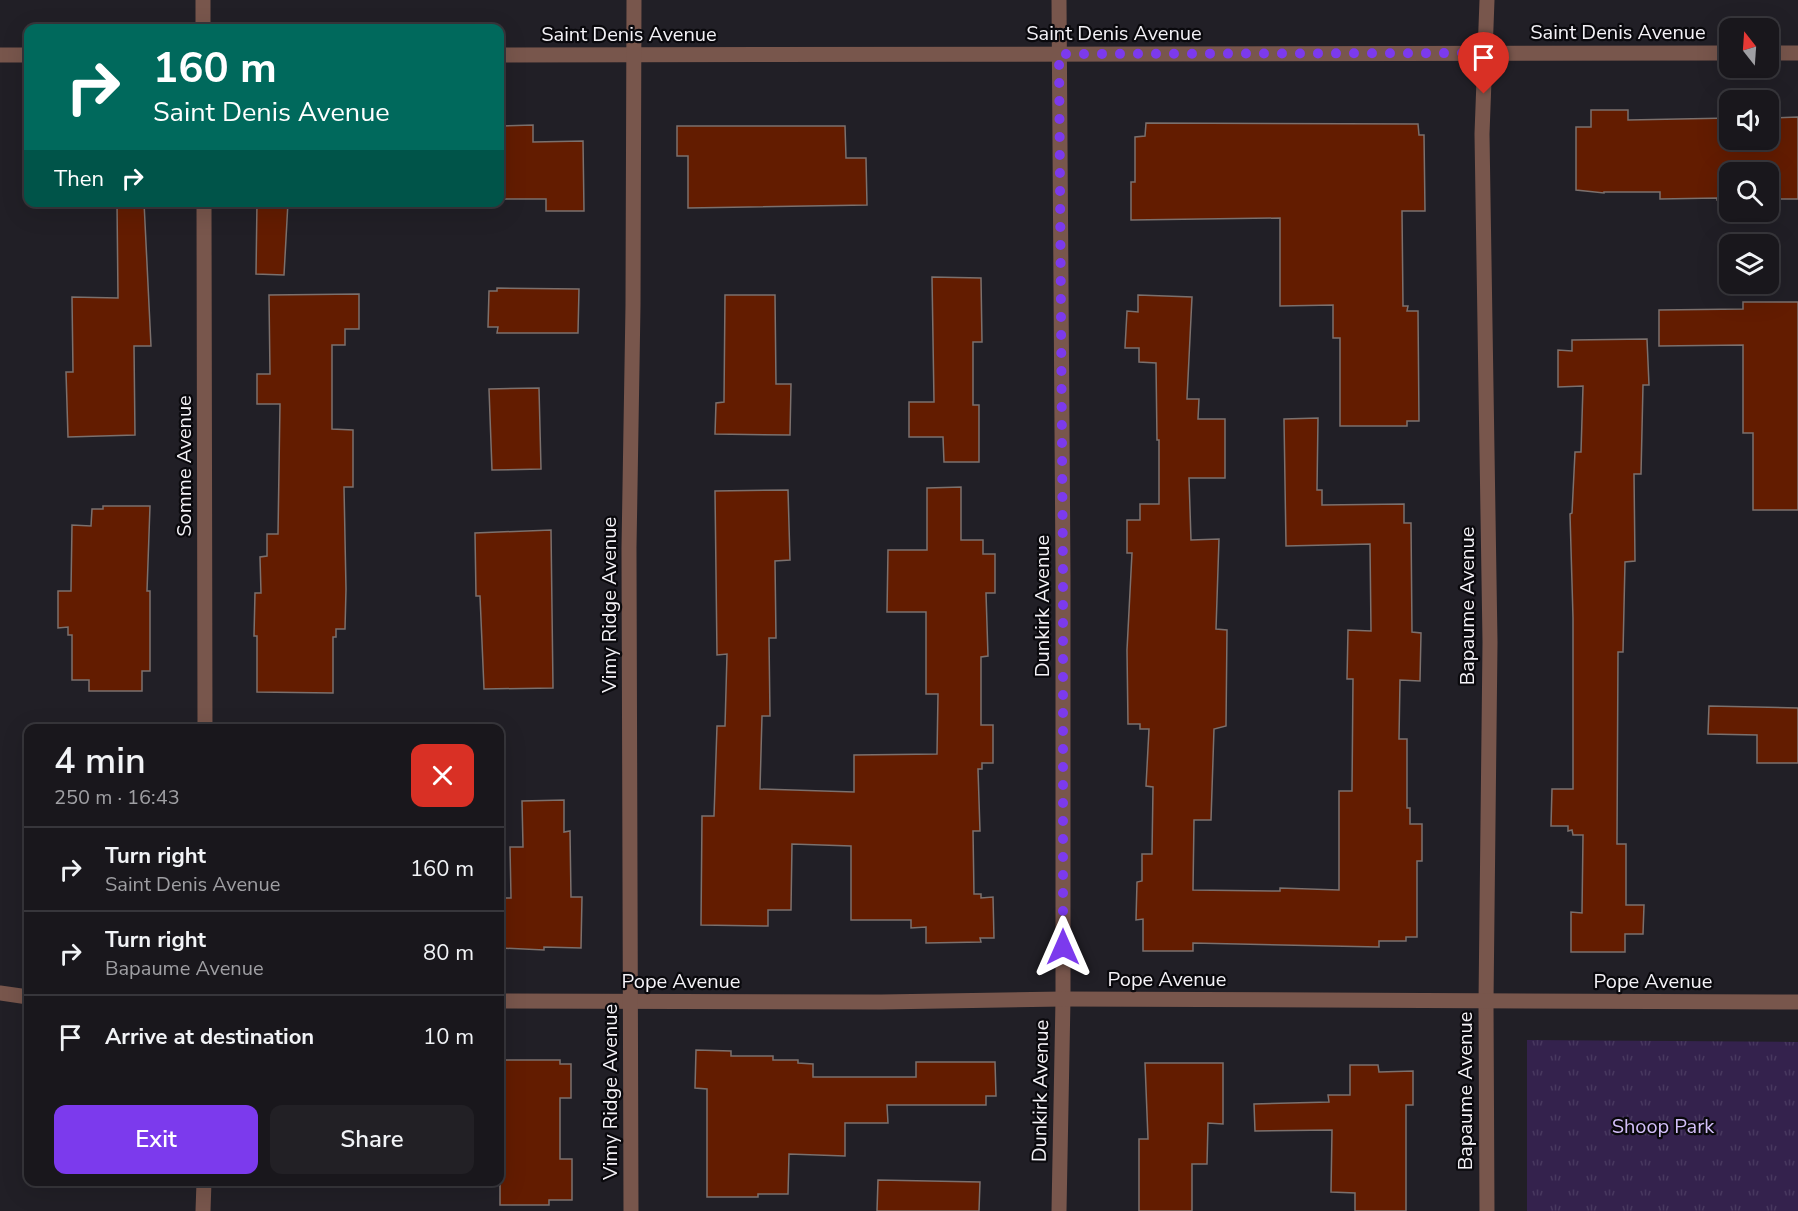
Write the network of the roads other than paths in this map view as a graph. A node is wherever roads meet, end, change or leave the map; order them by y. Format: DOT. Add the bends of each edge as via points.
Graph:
graph roads {
  1 [pos="203,0"];
  2 [pos="634,0"];
  3 [pos="1059,0"];
  4 [pos="1486,0"];
  5 [pos="203,24"];
  6 [pos="1485,53"];
  7 [pos="1719,53"];
  8 [pos="1779,53"];
  9 [pos="1798,53"];
  10 [pos="1059,54"];
  11 [pos="0,55"];
  12 [pos="24,55"];
  13 [pos="504,55"];
  14 [pos="634,55"];
  15 [pos="204,207"];
  16 [pos="205,724"];
  17 [pos="0,993"];
  18 [pos="24,996"];
  19 [pos="1063,999"];
  20 [pos="504,1001"];
  21 [pos="630,1002"];
  22 [pos="1486,1002"];
  23 [pos="1798,1002"];
  24 [pos="204,1186"];
  25 [pos="204,1211"];
  26 [pos="631,1211"];
  27 [pos="1059,1211"];
  28 [pos="1487,1211"];
  1 -- 5 [label="street"];
  2 -- 14 [label="street, Vimy Ridge Avenue"];
  3 -- 10 [label="street, Dunkirk Avenue"];
  4 -- 6 [label="street, Bapaume Avenue"];
  6 -- 7 [label="street, Saint Denis Avenue"];
  6 -- 10 [label="street, Saint Denis Avenue"];
  6 -- 22 [label="street, Bapaume Avenue" via="1482,134 1490,642"];
  8 -- 9 [label="street"];
  10 -- 14 [label="street, Saint Denis Avenue"];
  10 -- 19 [label="street, Dunkirk Avenue"];
  11 -- 12 [label="street"];
  13 -- 14 [label="street, Saint Denis Avenue"];
  14 -- 21 [label="street, Vimy Ridge Avenue"];
  15 -- 16 [label="street, Somme Avenue"];
  17 -- 18 [label="street"];
  19 -- 21 [label="street, Pope Avenue"];
  19 -- 22 [label="street, Pope Avenue"];
  19 -- 27 [label="street, Dunkirk Avenue"];
  20 -- 21 [label="street, Pope Avenue"];
  21 -- 26 [label="street, Vimy Ridge Avenue"];
  22 -- 23 [label="street, Pope Avenue"];
  22 -- 28 [label="street, Bapaume Avenue"];
  24 -- 25 [label="street"];
}
